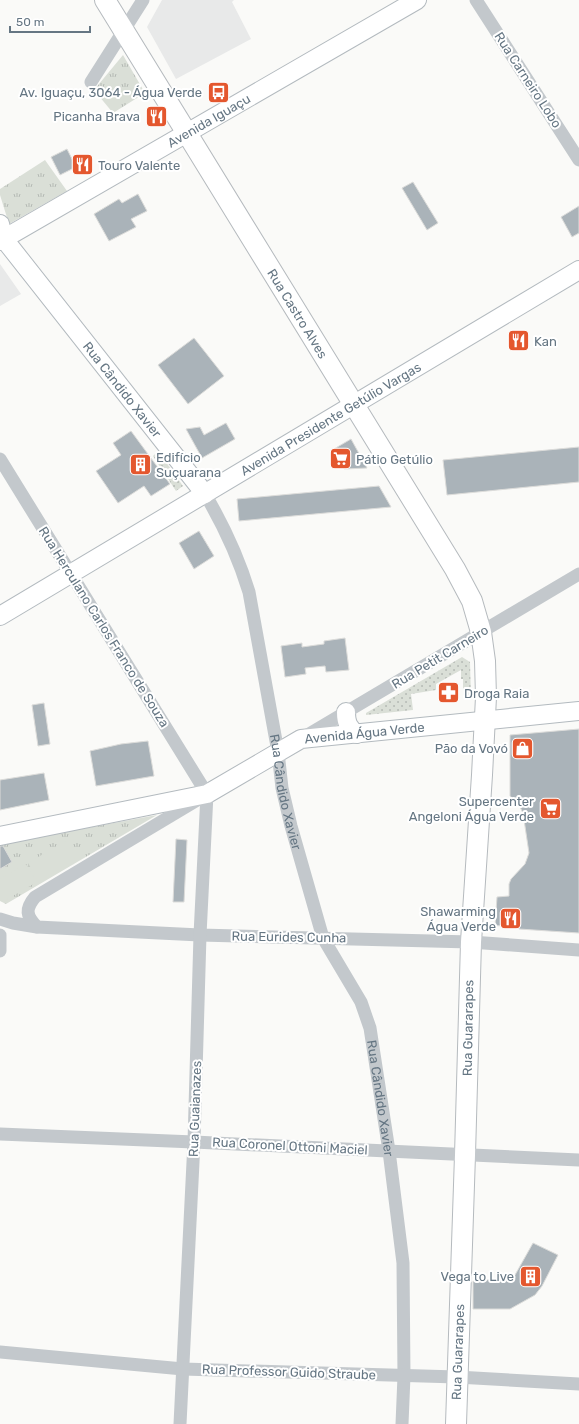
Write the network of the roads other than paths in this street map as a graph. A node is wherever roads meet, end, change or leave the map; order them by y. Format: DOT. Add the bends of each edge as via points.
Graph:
graph roads {
  1 [pos="105,0"];
  2 [pos="143,0"];
  3 [pos="417,0"];
  4 [pos="476,0"];
  5 [pos="124,32"];
  6 [pos="91,82"];
  7 [pos="187,133"];
  8 [pos="579,160"];
  9 [pos="1,235"];
  10 [pos="579,270"];
  11 [pos="354,405"];
  12 [pos="0,459"];
  13 [pos="205,494"];
  14 [pos="71,574"];
  15 [pos="579,574"];
  16 [pos="0,616"];
  17 [pos="481,632"];
  18 [pos="579,711"];
  19 [pos="346,712"];
  20 [pos="485,721"];
  21 [pos="357,734"];
  22 [pos="300,739"];
  23 [pos="278,752"];
  24 [pos="207,794"];
  25 [pos="0,836"];
  26 [pos="0,918"];
  27 [pos="37,927"];
  28 [pos="0,935"];
  29 [pos="200,935"];
  30 [pos="323,938"];
  31 [pos="471,942"];
  32 [pos="579,950"];
  33 [pos="0,951"];
  34 [pos="0,1134"];
  35 [pos="194,1142"];
  36 [pos="389,1151"];
  37 [pos="465,1154"];
  38 [pos="579,1160"];
  39 [pos="0,1352"];
  40 [pos="183,1369"];
  41 [pos="404,1376"];
  42 [pos="457,1377"];
  43 [pos="579,1384"];
  44 [pos="180,1424"];
  45 [pos="402,1424"];
  46 [pos="456,1424"];
  1 -- 5 [label="main road, Rua Castro Alves"];
  2 -- 5 [label="street"];
  3 -- 7 [label="main road, Avenida Iguaçu"];
  4 -- 8 [label="street, Rua Carneiro Lobo"];
  5 -- 6 [label="street"];
  5 -- 7 [label="main road, Rua Castro Alves"];
  7 -- 9 [label="main road, Avenida Iguaçu"];
  7 -- 11 [label="main road, Rua Castro Alves"];
  9 -- 13 [label="main road, Rua Cândido Xavier"];
  10 -- 11 [label="main road, Avenida Presidente Getúlio Vargas"];
  11 -- 13 [label="main road, Avenida Presidente Getúlio Vargas"];
  11 -- 17 [label="main road, Rua Castro Alves" via="464,585 472,601"];
  12 -- 14 [label="street, Rua Herculano Carlos Franco de Souza"];
  13 -- 14 [label="main road, Avenida Presidente Getúlio Vargas"];
  13 -- 23 [label="street, Rua Cândido Xavier" via="230,538 247,586"];
  14 -- 16 [label="main road, Avenida Presidente Getúlio Vargas"];
  14 -- 24 [label="street, Rua Herculano Carlos Franco de Souza"];
  15 -- 17 [label="street, Rua Petit Carneiro"];
  17 -- 19 [label="street, Rua Petit Carneiro"];
  17 -- 20 [label="main road, Rua Guararapes" via="486,680"];
  18 -- 20 [label="main road, Avenida Água Verde"];
  19 -- 21 [label="main road" via="348,725"];
  19 -- 22 [label="street, Rua Petit Carneiro"];
  20 -- 21 [label="main road, Avenida Água Verde"];
  20 -- 31 [label="main road, Rua Guararapes"];
  21 -- 22 [label="main road, Avenida Água Verde"];
  22 -- 23 [label="main road, Avenida Água Verde"];
  23 -- 24 [label="main road, Avenida Água Verde"];
  23 -- 30 [label="street, Rua Cândido Xavier" via="286,808"];
  24 -- 25 [label="main road, Avenida Água Verde"];
  24 -- 27 [label="street" via="35,897 28,908 28,914"];
  24 -- 29 [label="street, Rua Guaianazes"];
  26 -- 27 [label="street, Rua Eurides Cunha"];
  27 -- 29 [label="street, Rua Eurides Cunha"];
  28 -- 33 [label="street"];
  29 -- 30 [label="street, Rua Eurides Cunha"];
  29 -- 35 [label="street, Rua Guaianazes"];
  30 -- 31 [label="street, Rua Eurides Cunha"];
  30 -- 36 [label="street, Rua Cândido Xavier" via="355,990 366,1014"];
  31 -- 32 [label="street, Rua Eurides Cunha"];
  31 -- 37 [label="main road, Rua Guararapes"];
  34 -- 35 [label="street, Rua Coronel Ottoni Maciel"];
  35 -- 36 [label="street, Rua Coronel Ottoni Maciel"];
  35 -- 40 [label="street, Rua Guaianazes"];
  36 -- 37 [label="street, Rua Coronel Ottoni Maciel"];
  36 -- 41 [label="street, Rua Cândido Xavier" via="402,1263"];
  37 -- 38 [label="street, Rua Coronel Ottoni Maciel"];
  37 -- 42 [label="main road, Rua Guararapes"];
  39 -- 40 [label="street, Rua Professor Guido Straube"];
  40 -- 41 [label="street, Rua Professor Guido Straube"];
  40 -- 44 [label="street, Rua Guaianazes"];
  41 -- 42 [label="street, Rua Professor Guido Straube"];
  41 -- 45 [label="street, Rua Cândido Xavier"];
  42 -- 43 [label="street, Rua Professor Guido Straube"];
  42 -- 46 [label="main road, Rua Guararapes"];
}
